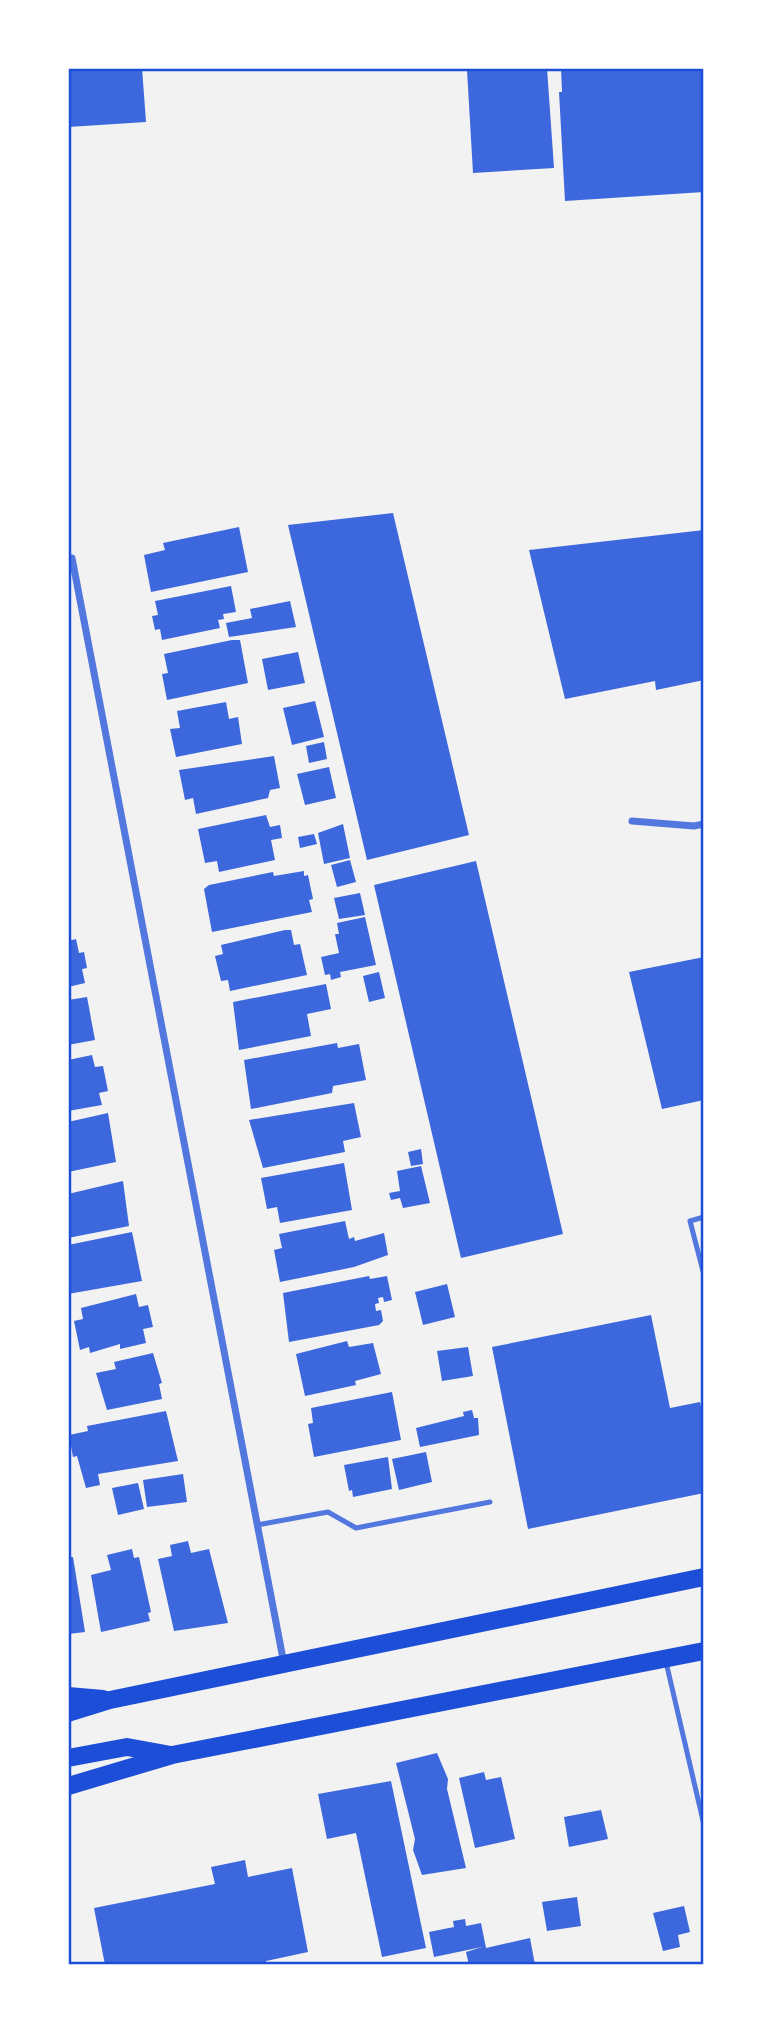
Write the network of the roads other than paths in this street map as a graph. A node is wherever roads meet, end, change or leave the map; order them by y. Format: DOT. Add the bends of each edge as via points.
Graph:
graph roads {
  1 [pos="70,558"];
  2 [pos="632,821"];
  3 [pos="704,824"];
  4 [pos="704,1217"];
  5 [pos="704,1275"];
  6 [pos="490,1502"];
  7 [pos="257,1525"];
  8 [pos="704,1577"];
  9 [pos="704,1651"];
  10 [pos="665,1658"];
  11 [pos="284,1665"];
  12 [pos="68,1696"];
  13 [pos="110,1700"];
  14 [pos="68,1713"];
  15 [pos="172,1755"];
  16 [pos="68,1758"];
  17 [pos="68,1786"];
  18 [pos="704,1825"];
  1 -- 7 [label="street"];
  2 -- 3 [label="street"];
  4 -- 5 [label="lane" via="690,1221"];
  6 -- 7 [label="lane" via="356,1528 328,1512"];
  7 -- 11 [label="street"];
  8 -- 11 [label="main road"];
  9 -- 10 [label="main road"];
  10 -- 15 [label="main road"];
  10 -- 18 [label="lane"];
  11 -- 13 [label="main road"];
  12 -- 13 [label="main road"];
  13 -- 14 [label="main road"];
  15 -- 16 [label="main road" via="128,1747"];
  15 -- 17 [label="main road"];
}
